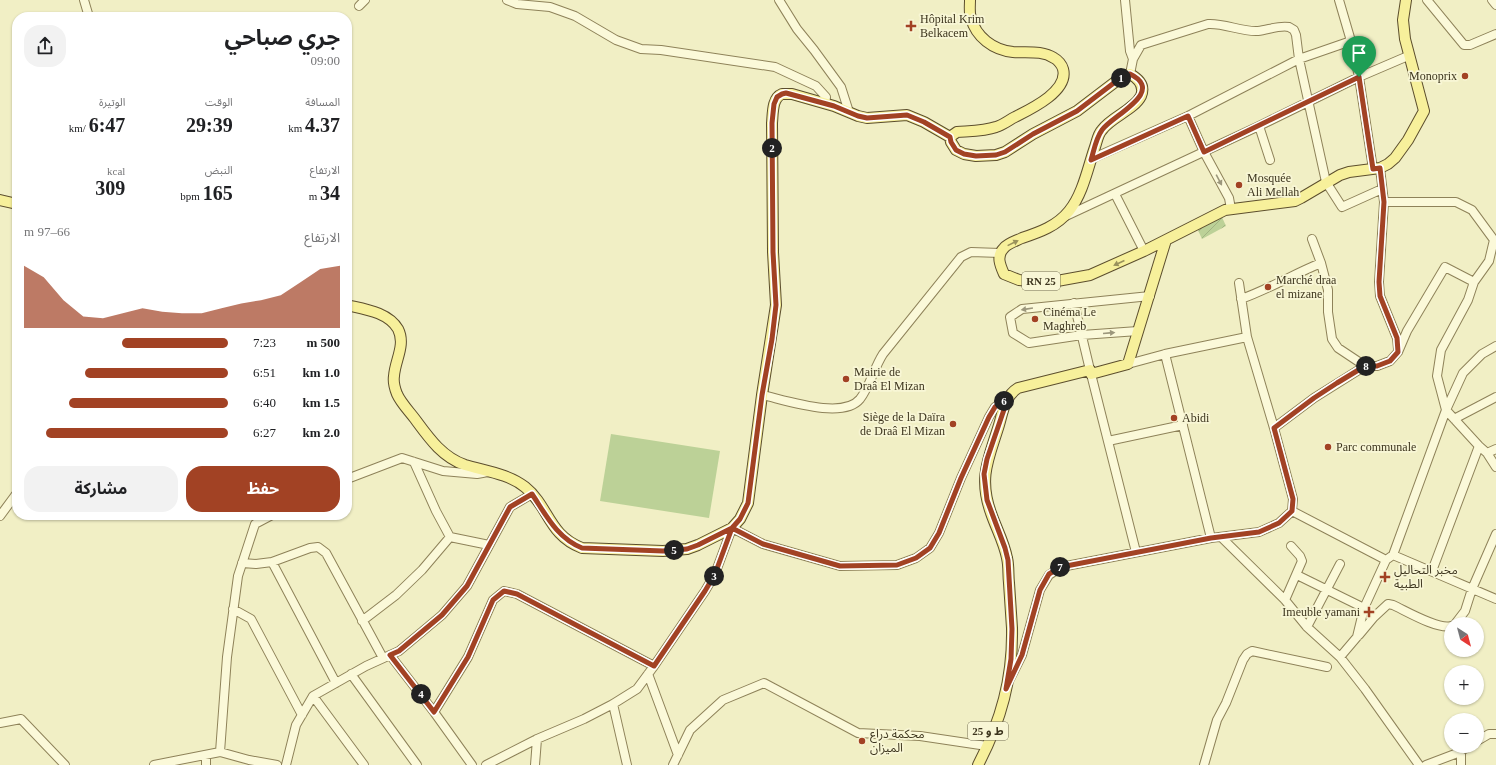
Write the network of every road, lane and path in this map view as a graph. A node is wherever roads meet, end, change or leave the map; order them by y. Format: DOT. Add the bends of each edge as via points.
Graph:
graph roads {
  1 [pos="84,0"];
  2 [pos="365,0"];
  3 [pos="507,0"];
  4 [pos="778,0"];
  5 [pos="970,0"];
  6 [pos="1126,0"];
  7 [pos="1339,0"];
  8 [pos="1406,0"];
  9 [pos="1427,0"];
  10 [pos="1492,0"];
  11 [pos="517,2"];
  12 [pos="1496,5"];
  13 [pos="359,6"];
  14 [pos="88,12"];
  15 [pos="1496,34"];
  16 [pos="1351,41"];
  17 [pos="1408,56"];
  18 [pos="1133,59"];
  19 [pos="1299,59"];
  20 [pos="1130,74"];
  21 [pos="1359,77"];
  22 [pos="1309,101"];
  23 [pos="825,104"];
  24 [pos="848,112"];
  25 [pos="1188,116"];
  26 [pos="1259,126"];
  27 [pos="950,137"];
  28 [pos="1204,152"];
  29 [pos="1091,160"];
  30 [pos="1270,160"];
  31 [pos="1376,168"];
  32 [pos="1326,182"];
  33 [pos="1382,189"];
  34 [pos="1115,194"];
  35 [pos="0,200"];
  36 [pos="1384,202"];
  37 [pos="12,203"];
  38 [pos="1232,209"];
  39 [pos="1063,218"];
  40 [pos="1312,239"];
  41 [pos="1166,240"];
  42 [pos="1144,251"];
  43 [pos="1000,253"];
  44 [pos="1321,263"];
  45 [pos="1474,282"];
  46 [pos="1239,283"];
  47 [pos="1150,296"];
  48 [pos="1241,299"];
  49 [pos="1074,303"];
  50 [pos="352,306"];
  51 [pos="1138,331"];
  52 [pos="1082,336"];
  53 [pos="1247,337"];
  54 [pos="1496,346"];
  55 [pos="1398,352"];
  56 [pos="1165,354"];
  57 [pos="1128,364"];
  58 [pos="1365,366"];
  59 [pos="1090,372"];
  60 [pos="762,395"];
  61 [pos="1496,397"];
  62 [pos="1008,398"];
  63 [pos="1446,410"];
  64 [pos="1454,419"];
  65 [pos="1183,425"];
  66 [pos="1274,428"];
  67 [pos="1108,441"];
  68 [pos="1479,446"];
  69 [pos="1496,449"];
  70 [pos="1487,453"];
  71 [pos="414,462"];
  72 [pos="1496,467"];
  73 [pos="490,472"];
  74 [pos="352,477"];
  75 [pos="532,494"];
  76 [pos="12,500"];
  77 [pos="1292,511"];
  78 [pos="0,516"];
  79 [pos="263,520"];
  80 [pos="732,528"];
  81 [pos="1496,534"];
  82 [pos="450,537"];
  83 [pos="1221,537"];
  84 [pos="1211,538"];
  85 [pos="489,545"];
  86 [pos="1291,546"];
  87 [pos="1136,552"];
  88 [pos="1389,557"];
  89 [pos="272,562"];
  90 [pos="242,563"];
  91 [pos="1340,564"];
  92 [pos="1432,572"];
  93 [pos="1297,575"];
  94 [pos="1326,589"];
  95 [pos="1472,589"];
  96 [pos="1496,599"];
  97 [pos="1285,600"];
  98 [pos="233,608"];
  99 [pos="1364,608"];
  100 [pos="1460,617"];
  101 [pos="362,621"];
  102 [pos="1444,626"];
  103 [pos="1307,627"];
  104 [pos="1357,638"];
  105 [pos="386,657"];
  106 [pos="1340,657"];
  107 [pos="654,666"];
  108 [pos="1327,667"];
  109 [pos="351,674"];
  110 [pos="648,674"];
  111 [pos="336,683"];
  112 [pos="1005,693"];
  113 [pos="313,696"];
  114 [pos="613,704"];
  115 [pos="434,712"];
  116 [pos="302,715"];
  117 [pos="0,723"];
  118 [pos="1496,734"];
  119 [pos="1484,737"];
  120 [pos="537,739"];
  121 [pos="985,746"];
  122 [pos="220,752"];
  123 [pos="1458,753"];
  124 [pos="1461,753"];
  125 [pos="206,755"];
  126 [pos="678,755"];
  127 [pos="65,765"];
  128 [pos="154,765"];
  129 [pos="206,765"];
  130 [pos="277,765"];
  131 [pos="286,765"];
  132 [pos="364,765"];
  133 [pos="417,765"];
  134 [pos="472,765"];
  135 [pos="486,765"];
  136 [pos="535,765"];
  137 [pos="627,765"];
  138 [pos="673,765"];
  139 [pos="972,765"];
  140 [pos="978,765"];
  141 [pos="1204,765"];
  142 [pos="1419,765"];
  143 [pos="1426,765"];
  144 [pos="1461,765"];
  1 -- 14 [label="street"];
  2 -- 13 [label="street"];
  3 -- 11 [label="street"];
  4 -- 24 [label="street" via="841,87"];
  5 -- 27 [label="main road" via="970,17 981,38 1002,50 1044,53 1055,58 1065,75 1056,91 1030,110 996,127 957,132"];
  6 -- 18 [label="street" via="1130,51"];
  7 -- 16 [label="street"];
  8 -- 17 [label="main road" via="1403,20"];
  9 -- 15 [label="street" via="1464,45"];
  10 -- 12 [label="street"];
  11 -- 23 [label="street" via="550,6 575,16 616,40 641,49 775,68 816,86 826,97"];
  16 -- 19 [label="street"];
  16 -- 21 [label="street"];
  17 -- 21 [label="street"];
  17 -- 31 [label="main road" via="1424,111 1395,158"];
  18 -- 19 [label="street" via="1141,45 1208,24 1216,24 1257,31 1289,27 1295,32"];
  18 -- 20 [label="street"];
  19 -- 22 [label="street"];
  19 -- 25 [label="street"];
  20 -- 27 [label="main road" via="1123,76 1077,111 1005,152 976,156 964,154 956,150"];
  20 -- 29 [label="main road" via="1141,82 1141,96 1102,129"];
  21 -- 22 [label="street"];
  21 -- 31 [label="street"];
  22 -- 26 [label="street"];
  22 -- 32 [label="street"];
  23 -- 24 [label="main road"];
  23 -- 60 [label="main road" via="786,93 779,95 774,104 772,244 776,305"];
  24 -- 27 [label="main road" via="867,118 907,115"];
  25 -- 28 [label="street"];
  25 -- 29 [label="street"];
  26 -- 28 [label="street"];
  26 -- 30 [label="street"];
  28 -- 34 [label="street"];
  28 -- 38 [label="street, one-way"];
  29 -- 39 [label="main road" via="1078,196"];
  31 -- 32 [label="main road" via="1349,172"];
  31 -- 33 [label="street"];
  32 -- 33 [label="street" via="1342,207"];
  32 -- 38 [label="main road" via="1295,201"];
  33 -- 36 [label="street"];
  34 -- 39 [label="street"];
  34 -- 42 [label="street"];
  35 -- 37 [label="main road"];
  36 -- 45 [label="street" via="1456,202 1472,210 1494,240 1488,261"];
  36 -- 55 [label="street" via="1380,296 1397,338"];
  38 -- 41 [label="main road"];
  43 -- 39 [label="main road, one-way" via="1012,243 1056,224"];
  40 -- 44 [label="street"];
  41 -- 42 [label="main road, RN 25"];
  41 -- 47 [label="main road"];
  42 -- 43 [label="main road, RN 25, one-way" via="1090,275 1057,281 1019,280 1004,274 999,260"];
  43 -- 60 [label="street" via="971,252 961,257 883,354 860,399 853,405 839,408 822,407"];
  44 -- 48 [label="street"];
  44 -- 58 [label="street" via="1328,290 1332,339 1338,348"];
  45 -- 55 [label="street" via="1445,267"];
  45 -- 63 [label="street" via="1468,300 1441,350 1437,376"];
  46 -- 48 [label="street"];
  47 -- 49 [label="street"];
  47 -- 51 [label="main road"];
  48 -- 53 [label="street"];
  49 -- 52 [label="street"];
  49 -- 52 [label="street, one-way" via="1022,309 1010,317 1011,326 1013,333 1029,343"];
  50 -- 73 [label="main road" via="384,316 398,329 401,347 394,384 405,406 433,444 450,458"];
  52 -- 51 [label="street, one-way"];
  51 -- 57 [label="main road"];
  52 -- 59 [label="street"];
  53 -- 56 [label="street"];
  53 -- 66 [label="street"];
  54 -- 63 [label="street" via="1482,354 1463,373"];
  55 -- 58 [label="street" via="1390,361 1377,366"];
  56 -- 57 [label="street"];
  56 -- 65 [label="street"];
  57 -- 59 [label="main road"];
  58 -- 66 [label="street" via="1314,398"];
  59 -- 62 [label="main road" via="1018,388 1011,392"];
  59 -- 67 [label="street"];
  60 -- 80 [label="main road" via="748,503"];
  61 -- 64 [label="street"];
  62 -- 80 [label="street" via="995,407 989,417 939,533 930,548 916,558 897,565 840,566 763,544"];
  62 -- 112 [label="main road" via="984,474 987,500 1008,560 1012,636"];
  63 -- 64 [label="street"];
  63 -- 88 [label="street"];
  64 -- 68 [label="street"];
  65 -- 67 [label="street"];
  65 -- 84 [label="street"];
  66 -- 77 [label="street" via="1293,499"];
  67 -- 87 [label="street"];
  68 -- 70 [label="street"];
  68 -- 92 [label="street"];
  69 -- 70 [label="street"];
  70 -- 72 [label="street"];
  71 -- 73 [label="street" via="443,471 477,474"];
  71 -- 74 [label="street" via="402,458"];
  71 -- 82 [label="street"];
  73 -- 75 [label="main road" via="516,481"];
  75 -- 80 [label="main road" via="559,533 582,548 663,551 687,549"];
  75 -- 85 [label="street" via="510,507"];
  76 -- 78 [label="street"];
  77 -- 83 [label="street" via="1279,523 1259,532"];
  77 -- 88 [label="street"];
  79 -- 90 [label="street" via="255,524"];
  80 -- 107 [label="street" via="715,574"];
  81 -- 95 [label="street"];
  82 -- 85 [label="street"];
  82 -- 101 [label="street" via="396,595"];
  83 -- 84 [label="street"];
  83 -- 97 [label="street"];
  84 -- 87 [label="street"];
  85 -- 105 [label="street" via="467,586 442,615 399,651"];
  86 -- 93 [label="street" via="1302,561"];
  87 -- 112 [label="street" via="1061,567 1049,574 1040,590 1022,655"];
  88 -- 92 [label="street"];
  88 -- 99 [label="street"];
  89 -- 90 [label="street"];
  89 -- 101 [label="street" via="310,548 318,548 326,553"];
  89 -- 111 [label="street"];
  90 -- 98 [label="street"];
  91 -- 94 [label="street"];
  92 -- 95 [label="street"];
  93 -- 94 [label="street"];
  93 -- 97 [label="street"];
  94 -- 99 [label="street"];
  94 -- 103 [label="street"];
  95 -- 96 [label="street"];
  95 -- 100 [label="street"];
  97 -- 103 [label="street"];
  98 -- 116 [label="street" via="251,619"];
  98 -- 122 [label="street"];
  99 -- 104 [label="street"];
  101 -- 105 [label="street"];
  102 -- 104 [label="street" via="1388,604"];
  103 -- 106 [label="street"];
  104 -- 106 [label="street"];
  105 -- 109 [label="street"];
  105 -- 115 [label="street"];
  106 -- 142 [label="street"];
  107 -- 110 [label="street"];
  107 -- 115 [label="street" via="517,594 504,591 493,600 468,657"];
  108 -- 141 [label="street" via="1252,651 1247,654 1217,720"];
  109 -- 111 [label="street"];
  109 -- 133 [label="street"];
  110 -- 114 [label="street" via="637,689"];
  110 -- 126 [label="street"];
  111 -- 113 [label="street"];
  112 -- 121 [label="main road" via="1000,715"];
  113 -- 116 [label="street"];
  113 -- 132 [label="street"];
  114 -- 120 [label="street"];
  114 -- 137 [label="street"];
  115 -- 134 [label="street"];
  116 -- 131 [label="street" via="296,725"];
  117 -- 127 [label="street" via="21,719"];
  118 -- 119 [label="street"];
  120 -- 135 [label="street"];
  120 -- 136 [label="street"];
  121 -- 126 [label="street" via="920,736 858,733 764,683 723,700 690,730"];
  121 -- 139 [label="main road, ط و 25"];
  121 -- 140 [label="main road"];
  122 -- 125 [label="street"];
  122 -- 130 [label="street"];
  123 -- 143 [label="street"];
  124 -- 144 [label="street"];
  125 -- 128 [label="street"];
  125 -- 129 [label="street"];
  126 -- 138 [label="street"];
}
